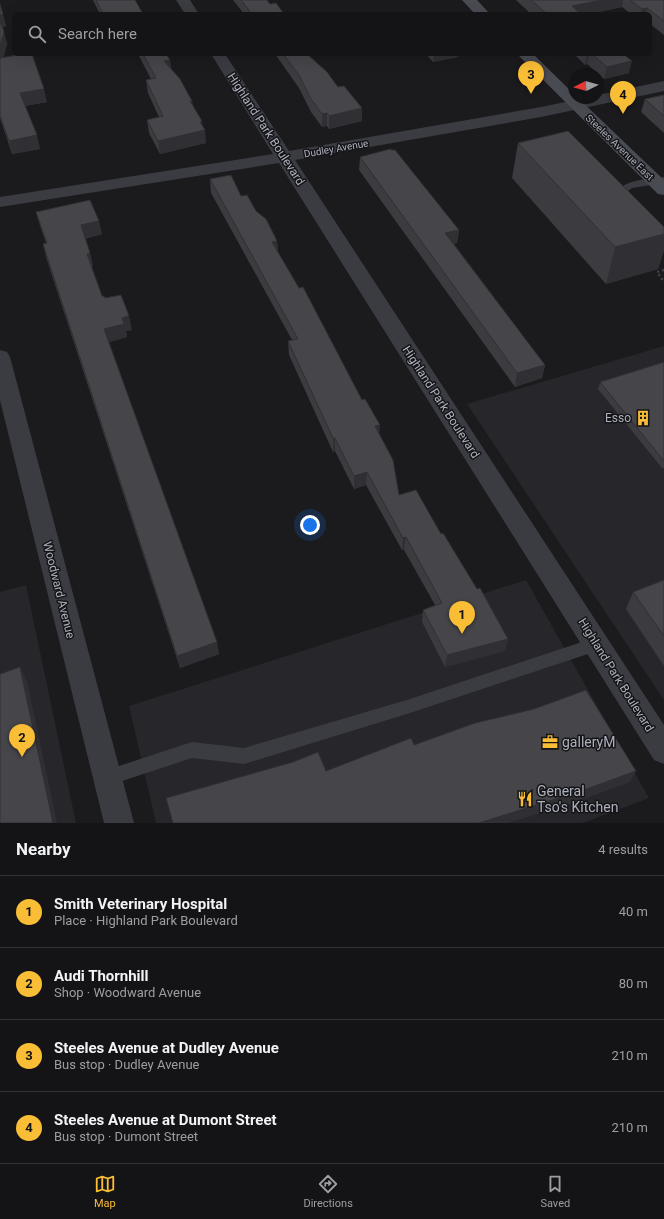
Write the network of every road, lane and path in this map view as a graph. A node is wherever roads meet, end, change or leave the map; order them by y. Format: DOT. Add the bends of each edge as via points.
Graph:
graph roads {
  1 [pos="183,0"];
  2 [pos="469,0"];
  3 [pos="191,12"];
  4 [pos="481,12"];
  5 [pos="219,56"];
  6 [pos="526,56"];
  7 [pos="664,86"];
  8 [pos="576,105"];
  9 [pos="284,157"];
  10 [pos="661,184"];
  11 [pos="0,202"];
  12 [pos="626,208"];
  13 [pos="664,270"];
  14 [pos="664,282"];
  15 [pos="0,356"];
  16 [pos="597,644"];
  17 [pos="664,750"];
  18 [pos="107,778"];
  19 [pos="119,823"];
  1 -- 3 [label="street"];
  2 -- 4 [label="main road"];
  5 -- 9 [label="street, Highland Park Boulevard"];
  6 -- 8 [label="main road, Steeles Avenue East"];
  7 -- 8 [label="street, Dudley Avenue"];
  8 -- 9 [label="street, Dudley Avenue"];
  8 -- 10 [label="main road, Steeles Avenue East"];
  9 -- 11 [label="street, Dudley Avenue"];
  9 -- 16 [label="street, Highland Park Boulevard"];
  10 -- 12 [label="lane" via="626,186 618,199"];
  13 -- 14 [label="path" via="657,272"];
  15 -- 18 [label="street, Woodward Avenue"];
  16 -- 17 [label="street, Highland Park Boulevard"];
  16 -- 18 [label="lane" via="410,706 244,756 192,750"];
  18 -- 19 [label="street, Woodward Avenue"];
}
